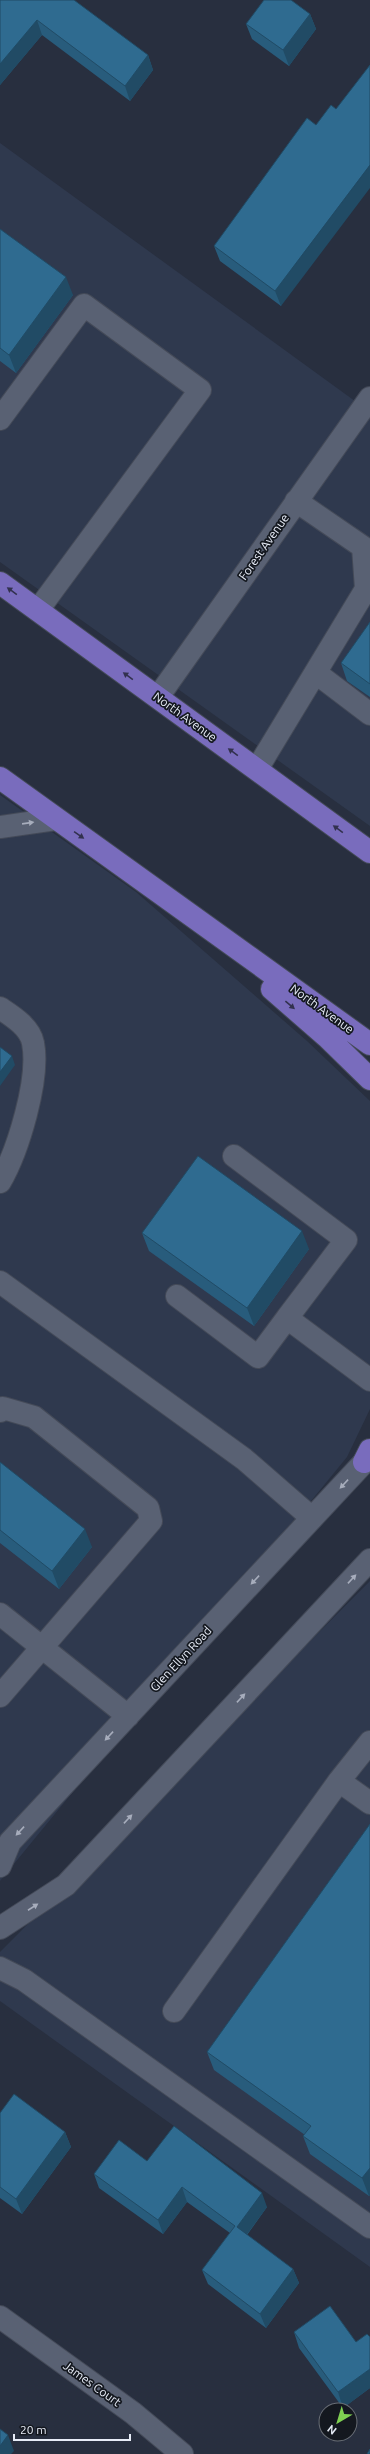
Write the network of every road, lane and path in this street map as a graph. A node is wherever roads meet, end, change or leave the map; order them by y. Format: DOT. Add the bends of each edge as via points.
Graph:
graph roads {
  1 [pos="370,398"];
  2 [pos="0,419"];
  3 [pos="296,501"];
  4 [pos="0,583"];
  5 [pos="38,610"];
  6 [pos="316,672"];
  7 [pos="158,697"];
  8 [pos="370,714"];
  9 [pos="257,769"];
  10 [pos="0,778"];
  11 [pos="56,819"];
  12 [pos="0,827"];
  13 [pos="370,852"];
  14 [pos="143,880"];
  15 [pos="0,1008"];
  16 [pos="370,1044"];
  17 [pos="370,1079"];
  18 [pos="234,1156"];
  19 [pos="1,1180"];
  20 [pos="0,1282"];
  21 [pos="177,1296"];
  22 [pos="287,1318"];
  23 [pos="370,1380"];
  24 [pos="0,1411"];
  25 [pos="368,1456"];
  26 [pos="312,1518"];
  27 [pos="370,1560"];
  28 [pos="0,1614"];
  29 [pos="42,1648"];
  30 [pos="0,1696"];
  31 [pos="128,1716"];
  32 [pos="370,1742"];
  33 [pos="339,1781"];
  34 [pos="370,1803"];
  35 [pos="0,1866"];
  36 [pos="0,1928"];
  37 [pos="0,1968"];
  38 [pos="174,2011"];
  39 [pos="370,2227"];
  40 [pos="0,2317"];
  41 [pos="182,2454"];
  1 -- 3 [label="street, Forest Avenue"];
  2 -- 5 [label="street" via="84,305 200,390"];
  3 -- 6 [label="street" via="363,547 366,589"];
  3 -- 7 [label="street, Forest Avenue"];
  5 -- 4 [label="main road, North Avenue, one-way"];
  7 -- 5 [label="main road, North Avenue, one-way"];
  6 -- 8 [label="street"];
  6 -- 9 [label="street"];
  9 -- 7 [label="main road, North Avenue, one-way"];
  13 -- 9 [label="main road, North Avenue, one-way"];
  10 -- 11 [label="main road, North Avenue"];
  12 -- 11 [label="street, one-way"];
  11 -- 14 [label="main road, North Avenue, one-way"];
  14 -- 16 [label="main road, North Avenue"];
  14 -- 17 [label="main road, one-way" via="327,1037"];
  15 -- 19 [label="street" via="20,1022 33,1042 33,1086 20,1135"];
  18 -- 22 [label="street" via="346,1240"];
  20 -- 26 [label="street" via="244,1459"];
  21 -- 22 [label="street" via="258,1357"];
  22 -- 23 [label="street"];
  24 -- 29 [label="street" via="3,1408 34,1417 148,1508 151,1521"];
  25 -- 26 [label="street, Glen Ellyn Road, one-way"];
  26 -- 31 [label="street, Glen Ellyn Road, one-way"];
  36 -- 27 [label="street, one-way" via="66,1886"];
  28 -- 29 [label="street"];
  29 -- 30 [label="street"];
  29 -- 31 [label="street"];
  31 -- 35 [label="street, Glen Ellyn Road, one-way" via="10,1842"];
  32 -- 33 [label="street"];
  33 -- 34 [label="street"];
  33 -- 38 [label="street"];
  37 -- 39 [label="street" via="24,1980"];
  40 -- 41 [label="street, James Court" via="133,2413"];
}
